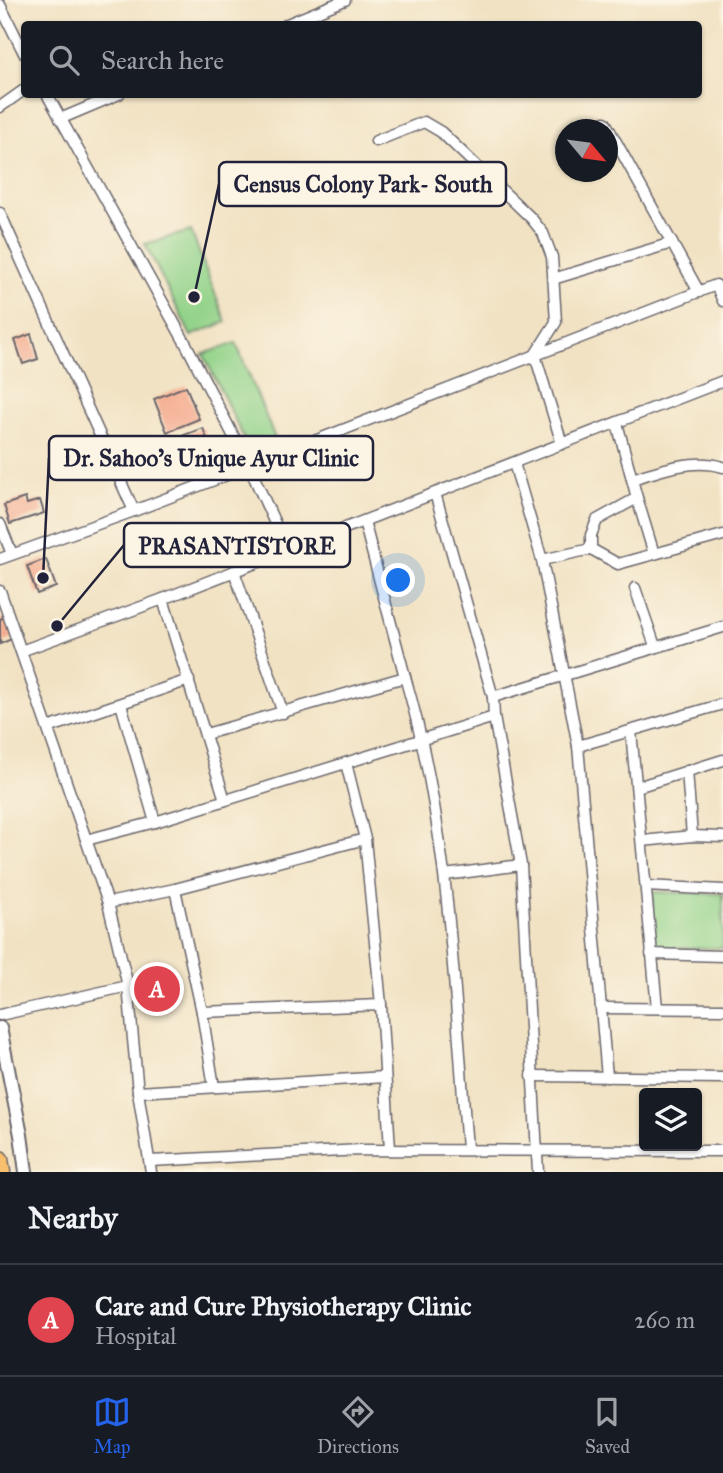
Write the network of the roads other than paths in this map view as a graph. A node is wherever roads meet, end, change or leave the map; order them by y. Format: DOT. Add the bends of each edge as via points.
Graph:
graph roads {
  1 [pos="345,0"];
  2 [pos="0,5"];
  3 [pos="294,21"];
  4 [pos="21,46"];
  5 [pos="21,92"];
  6 [pos="49,98"];
  7 [pos="110,98"];
  8 [pos="0,107"];
  9 [pos="60,119"];
  10 [pos="376,141"];
  11 [pos="618,144"];
  12 [pos="0,213"];
  13 [pos="672,243"];
  14 [pos="553,279"];
  15 [pos="699,292"];
  16 [pos="723,301"];
  17 [pos="536,355"];
  18 [pos="723,381"];
  19 [pos="617,423"];
  20 [pos="562,444"];
  21 [pos="514,463"];
  22 [pos="249,466"];
  23 [pos="723,467"];
  24 [pos="632,479"];
  25 [pos="435,493"];
  26 [pos="637,499"];
  27 [pos="134,511"];
  28 [pos="364,521"];
  29 [pos="0,524"];
  30 [pos="723,535"];
  31 [pos="591,549"];
  32 [pos="288,551"];
  33 [pos="12,554"];
  34 [pos="654,554"];
  35 [pos="0,559"];
  36 [pos="542,560"];
  37 [pos="234,571"];
  38 [pos="635,588"];
  39 [pos="0,591"];
  40 [pos="163,599"];
  41 [pos="723,627"];
  42 [pos="655,646"];
  43 [pos="21,651"];
  44 [pos="566,675"];
  45 [pos="405,677"];
  46 [pos="189,680"];
  47 [pos="493,697"];
  48 [pos="121,704"];
  49 [pos="723,704"];
  50 [pos="283,713"];
  51 [pos="494,717"];
  52 [pos="47,728"];
  53 [pos="631,731"];
  54 [pos="206,734"];
  55 [pos="420,740"];
  56 [pos="578,746"];
  57 [pos="723,760"];
  58 [pos="346,763"];
  59 [pos="687,771"];
  60 [pos="636,787"];
  61 [pos="225,800"];
  62 [pos="155,822"];
  63 [pos="692,836"];
  64 [pos="723,837"];
  65 [pos="365,839"];
  66 [pos="86,840"];
  67 [pos="642,841"];
  68 [pos="522,864"];
  69 [pos="445,875"];
  70 [pos="646,886"];
  71 [pos="176,889"];
  72 [pos="723,890"];
  73 [pos="108,903"];
  74 [pos="652,954"];
  75 [pos="723,956"];
  76 [pos="128,986"];
  77 [pos="381,1005"];
  78 [pos="602,1008"];
  79 [pos="657,1009"];
  80 [pos="723,1009"];
  81 [pos="202,1012"];
  82 [pos="0,1014"];
  83 [pos="0,1028"];
  84 [pos="532,1076"];
  85 [pos="385,1077"];
  86 [pos="607,1077"];
  87 [pos="723,1078"];
  88 [pos="214,1087"];
  89 [pos="138,1092"];
  90 [pos="467,1148"];
  91 [pos="390,1149"];
  92 [pos="536,1150"];
  93 [pos="723,1151"];
  94 [pos="0,1159"];
  95 [pos="150,1161"];
  96 [pos="2,1172"];
  97 [pos="26,1172"];
  98 [pos="151,1172"];
  99 [pos="538,1172"];
  1 -- 3 [label="street"];
  2 -- 4 [label="street"];
  5 -- 8 [label="street"];
  6 -- 9 [label="street"];
  7 -- 9 [label="street"];
  9 -- 22 [label="street"];
  10 -- 14 [label="street" via="424,122 442,132 543,233 552,257"];
  11 -- 13 [label="street"];
  12 -- 27 [label="street"];
  13 -- 14 [label="street"];
  13 -- 15 [label="street"];
  14 -- 17 [label="street" via="556,322"];
  15 -- 16 [label="street" via="716,285"];
  15 -- 17 [label="street"];
  17 -- 20 [label="street"];
  17 -- 22 [label="street"];
  18 -- 19 [label="street"];
  19 -- 20 [label="street"];
  19 -- 24 [label="street"];
  20 -- 21 [label="street"];
  21 -- 25 [label="street"];
  21 -- 36 [label="street"];
  22 -- 27 [label="street"];
  22 -- 32 [label="street"];
  23 -- 24 [label="street" via="668,468"];
  24 -- 26 [label="street"];
  25 -- 28 [label="street"];
  25 -- 47 [label="street"];
  26 -- 31 [label="street" via="597,520"];
  26 -- 34 [label="street"];
  27 -- 33 [label="street"];
  28 -- 32 [label="street"];
  28 -- 45 [label="street"];
  29 -- 33 [label="street"];
  30 -- 34 [label="street"];
  31 -- 34 [label="street" via="618,564"];
  31 -- 36 [label="street"];
  32 -- 37 [label="street"];
  33 -- 35 [label="street"];
  36 -- 44 [label="street"];
  37 -- 40 [label="street"];
  37 -- 50 [label="street"];
  38 -- 42 [label="street"];
  39 -- 43 [label="street"];
  40 -- 43 [label="street"];
  40 -- 46 [label="street"];
  41 -- 42 [label="street"];
  42 -- 44 [label="street"];
  43 -- 52 [label="street"];
  44 -- 47 [label="street"];
  44 -- 56 [label="street"];
  45 -- 50 [label="street"];
  45 -- 55 [label="street"];
  46 -- 48 [label="street"];
  46 -- 54 [label="street"];
  47 -- 51 [label="street"];
  48 -- 52 [label="street"];
  48 -- 62 [label="street"];
  49 -- 53 [label="street"];
  50 -- 54 [label="street"];
  51 -- 55 [label="street"];
  51 -- 68 [label="street"];
  52 -- 66 [label="street"];
  53 -- 56 [label="street"];
  53 -- 60 [label="street"];
  54 -- 61 [label="street"];
  55 -- 58 [label="street"];
  55 -- 69 [label="street"];
  56 -- 78 [label="street"];
  57 -- 59 [label="street"];
  58 -- 61 [label="street"];
  58 -- 65 [label="street"];
  59 -- 60 [label="street"];
  59 -- 63 [label="street"];
  60 -- 67 [label="street"];
  61 -- 62 [label="street"];
  62 -- 66 [label="street"];
  63 -- 64 [label="street"];
  63 -- 67 [label="street"];
  65 -- 71 [label="street"];
  65 -- 77 [label="street"];
  66 -- 73 [label="street"];
  67 -- 70 [label="street"];
  68 -- 69 [label="street"];
  68 -- 84 [label="street"];
  69 -- 90 [label="street"];
  70 -- 72 [label="street"];
  70 -- 74 [label="street"];
  71 -- 73 [label="street"];
  71 -- 81 [label="street"];
  73 -- 76 [label="street"];
  74 -- 75 [label="street"];
  74 -- 79 [label="street"];
  76 -- 82 [label="street"];
  76 -- 89 [label="street"];
  77 -- 81 [label="street"];
  77 -- 85 [label="street"];
  78 -- 79 [label="street"];
  78 -- 86 [label="street"];
  79 -- 80 [label="street"];
  81 -- 88 [label="street"];
  83 -- 97 [label="street"];
  84 -- 86 [label="street"];
  84 -- 92 [label="street"];
  85 -- 88 [label="street"];
  85 -- 91 [label="street"];
  86 -- 87 [label="street"];
  88 -- 89 [label="street"];
  89 -- 95 [label="street"];
  90 -- 91 [label="street"];
  90 -- 92 [label="street"];
  91 -- 95 [label="street"];
  92 -- 93 [label="street"];
  92 -- 99 [label="street"];
  94 -- 96 [label="highway"];
  95 -- 98 [label="street"];
}
